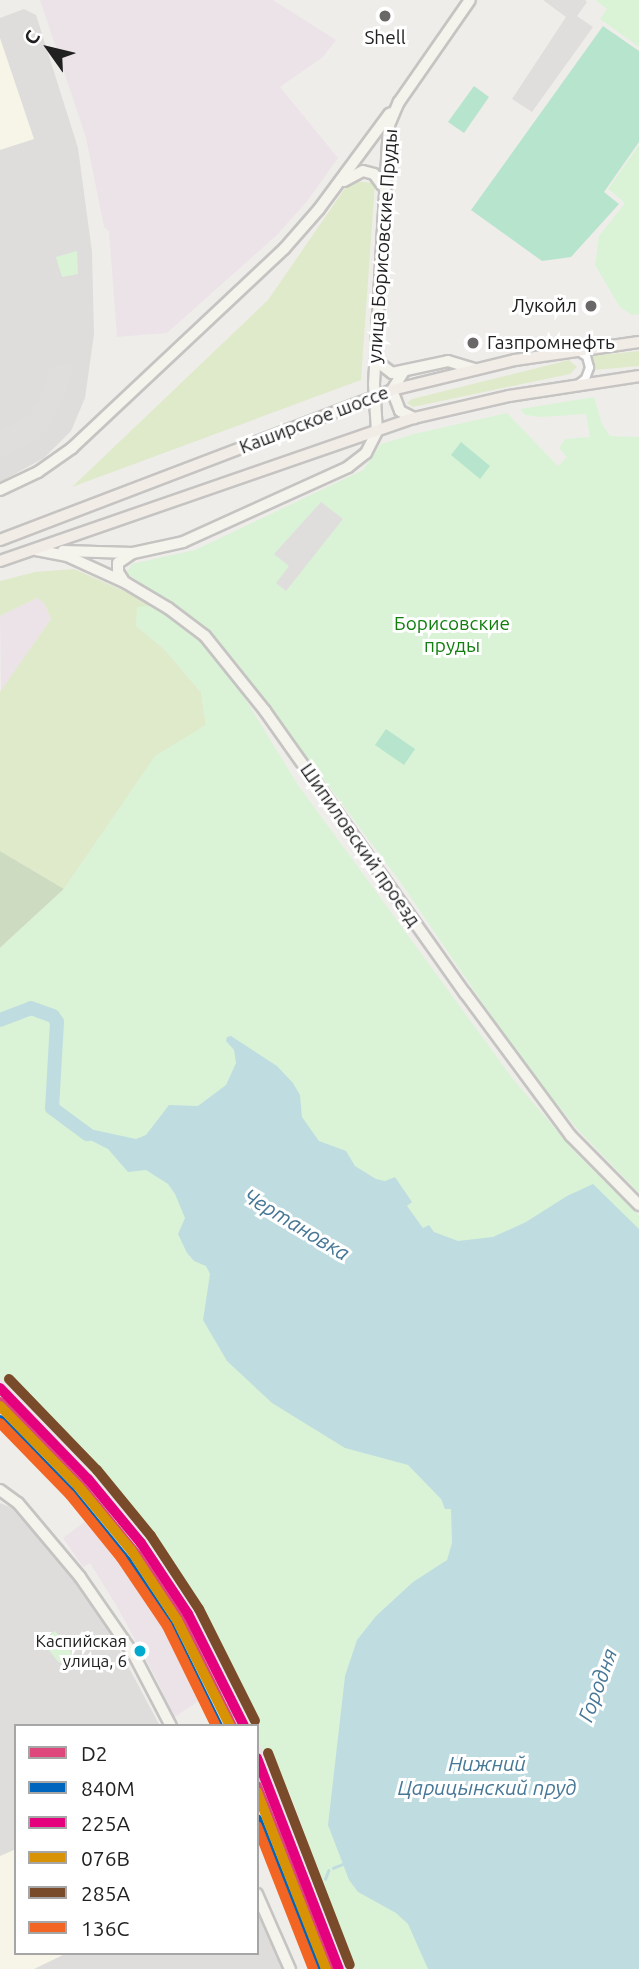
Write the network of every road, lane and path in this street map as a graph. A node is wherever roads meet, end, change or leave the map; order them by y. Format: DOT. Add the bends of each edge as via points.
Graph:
graph roads {
  1 [pos="470,0"];
  2 [pos="399,102"];
  3 [pos="333,190"];
  4 [pos="384,190"];
  5 [pos="639,342"];
  6 [pos="575,350"];
  7 [pos="375,360"];
  8 [pos="474,369"];
  9 [pos="404,371"];
  10 [pos="639,376"];
  11 [pos="576,385"];
  12 [pos="392,390"];
  13 [pos="374,397"];
  14 [pos="414,418"];
  15 [pos="377,431"];
  16 [pos="0,490"];
  17 [pos="0,540"];
  18 [pos="32,550"];
  19 [pos="48,550"];
  20 [pos="133,553"];
  21 [pos="0,561"];
  22 [pos="126,583"];
  23 [pos="639,1205"];
  24 [pos="0,1490"];
  25 [pos="169,1724"];
  26 [pos="259,1899"];
  27 [pos="290,1969"];
  1 -- 2 [label="main road, улица Борисовские Пруды"];
  2 -- 3 [label="main road"];
  2 -- 4 [label="main road, улица Борисовские Пруды" via="389,125"];
  3 -- 4 [label="main road" via="363,171 380,179"];
  3 -- 16 [label="main road" via="284,249 132,394 72,448 38,472"];
  4 -- 7 [label="main road, улица Борисовские Пруды"];
  5 -- 6 [label="main road, Каширское шоссе"];
  6 -- 8 [label="main road, Каширское шоссе"];
  6 -- 11 [label="street" via="586,356 589,367"];
  7 -- 9 [label="main road" via="386,372"];
  7 -- 13 [label="main road, улица Борисовские Пруды"];
  8 -- 9 [label="main road" via="448,361"];
  8 -- 12 [label="main road, Каширское шоссе"];
  9 -- 12 [label="main road"];
  10 -- 11 [label="main road, Каширское шоссе"];
  11 -- 14 [label="main road, Каширское шоссе"];
  12 -- 13 [label="main road, Каширское шоссе"];
  12 -- 14 [label="main road" via="400,411"];
  13 -- 15 [label="main road, улица Борисовские Пруды"];
  13 -- 17 [label="main road, Каширское шоссе"];
  14 -- 15 [label="main road, Каширское шоссе"];
  15 -- 18 [label="main road, Каширское шоссе"];
  15 -- 20 [label="main road" via="366,453 348,467 209,532"];
  18 -- 19 [label="main road, Шипиловский проезд"];
  18 -- 21 [label="main road, Каширское шоссе"];
  19 -- 20 [label="main road"];
  19 -- 22 [label="main road, Шипиловский проезд"];
  20 -- 22 [label="main road" via="117,566"];
  22 -- 23 [label="main road, Шипиловский проезд" via="190,622 226,661 563,1125"];
  24 -- 25 [label="main road" via="18,1503 80,1577 134,1655"];
  26 -- 27 [label="main road"];
}
